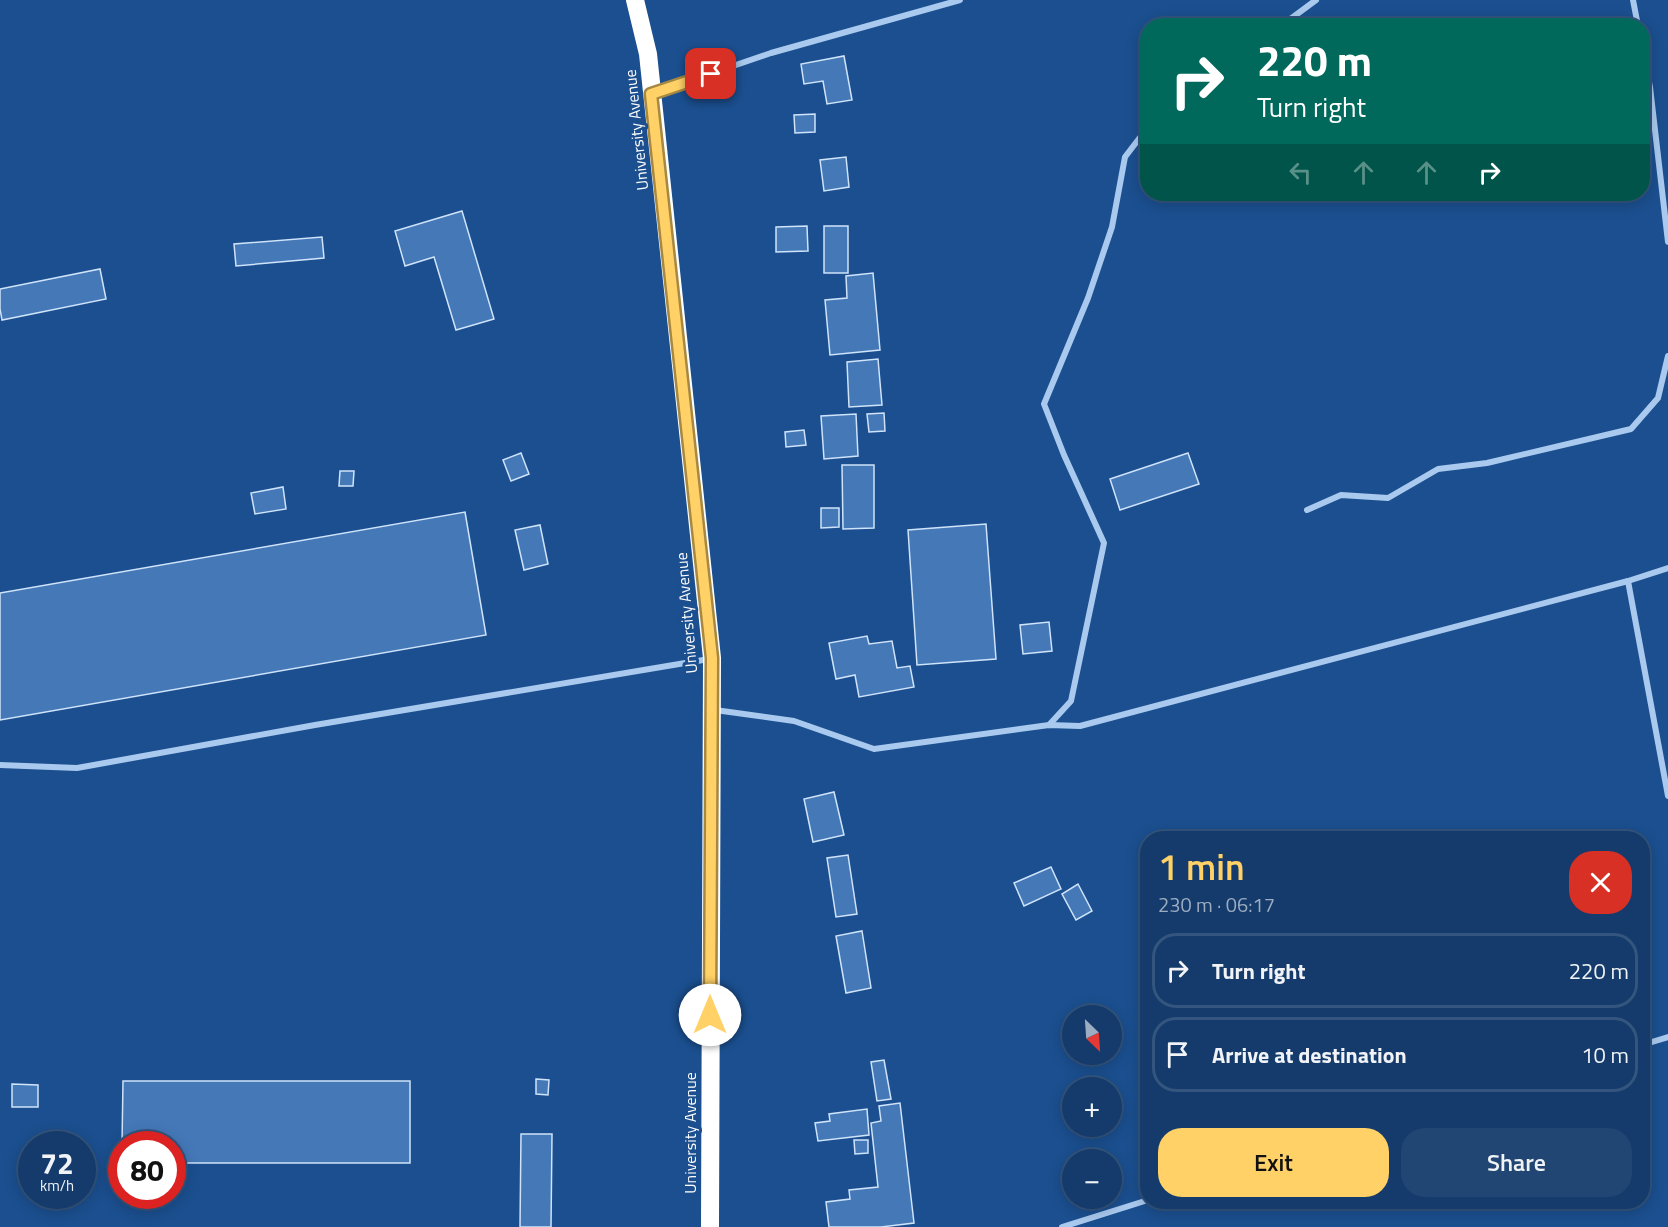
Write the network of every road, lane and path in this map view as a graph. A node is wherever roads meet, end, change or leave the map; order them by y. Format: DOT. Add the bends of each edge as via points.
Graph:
graph roads {
  1 [pos="635,0"];
  2 [pos="960,0"];
  3 [pos="1316,0"];
  4 [pos="1633,0"];
  5 [pos="1292,18"];
  6 [pos="1636,18"];
  7 [pos="1650,87"];
  8 [pos="651,94"];
  9 [pos="1140,137"];
  10 [pos="1668,242"];
  11 [pos="1668,356"];
  12 [pos="1307,510"];
  13 [pos="1668,568"];
  14 [pos="1628,581"];
  15 [pos="712,658"];
  16 [pos="711,709"];
  17 [pos="1049,725"];
  18 [pos="0,765"];
  19 [pos="1668,796"];
  20 [pos="1668,1038"];
  21 [pos="1650,1044"];
  22 [pos="1140,1203"];
  23 [pos="710,1227"];
  24 [pos="1062,1227"];
  1 -- 8 [label="highway, University Avenue" via="648,54"];
  2 -- 8 [label="street" via="771,53"];
  3 -- 5 [label="street"];
  4 -- 6 [label="street"];
  7 -- 10 [label="street"];
  8 -- 15 [label="highway, University Avenue"];
  9 -- 17 [label="street" via="1125,157 1112,227 1088,298 1044,404 1104,543 1071,701"];
  11 -- 12 [label="street" via="1658,398 1631,429 1488,464 1438,469 1388,498 1341,495"];
  13 -- 14 [label="street"];
  14 -- 17 [label="street" via="1080,726"];
  14 -- 19 [label="street"];
  15 -- 16 [label="highway, University Avenue"];
  15 -- 18 [label="street" via="77,768"];
  16 -- 17 [label="street" via="794,721 874,749"];
  16 -- 23 [label="highway, University Avenue"];
  20 -- 21 [label="street"];
  22 -- 24 [label="street"];
}
